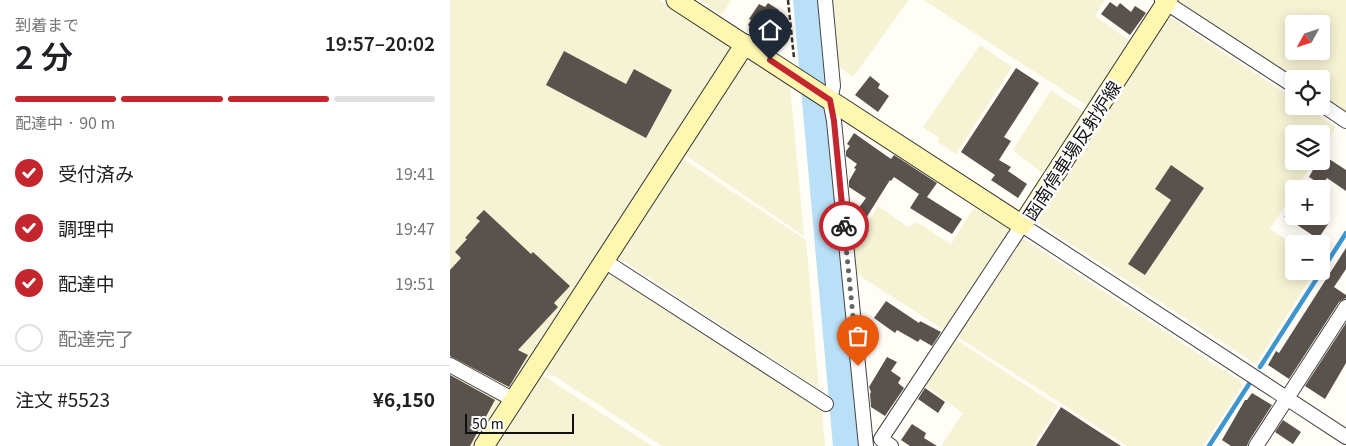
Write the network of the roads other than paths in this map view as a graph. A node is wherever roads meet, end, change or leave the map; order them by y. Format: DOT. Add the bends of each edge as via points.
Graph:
graph roads {
  1 [pos="676,0"];
  2 [pos="825,0"];
  3 [pos="1166,1"];
  4 [pos="745,44"];
  5 [pos="1285,80"];
  6 [pos="830,100"];
  7 [pos="1330,110"];
  8 [pos="1346,121"];
  9 [pos="1022,225"];
  10 [pos="604,260"];
  11 [pos="1346,308"];
  12 [pos="450,365"];
  13 [pos="1287,398"];
  14 [pos="514,400"];
  15 [pos="826,404"];
  16 [pos="1346,437"];
  17 [pos="866,442"];
  18 [pos="886,443"];
  19 [pos="484,446"];
  20 [pos="1256,446"];
  1 -- 4 [label="main road, 函南停車場反射炉線"];
  2 -- 6 [label="street" via="833,86"];
  3 -- 5 [label="street"];
  3 -- 9 [label="main road, 函南停車場反射炉線"];
  4 -- 6 [label="main road, 函南停車場反射炉線"];
  4 -- 10 [label="main road"];
  6 -- 9 [label="main road, 函南停車場反射炉線"];
  6 -- 17 [label="street"];
  7 -- 8 [label="street"];
  9 -- 13 [label="street"];
  9 -- 18 [label="street"];
  10 -- 14 [label="main road"];
  10 -- 15 [label="street"];
  11 -- 13 [label="street"];
  12 -- 14 [label="street"];
  13 -- 16 [label="street"];
  13 -- 20 [label="street"];
  14 -- 19 [label="main road"];
  17 -- 18 [label="street"];
}
